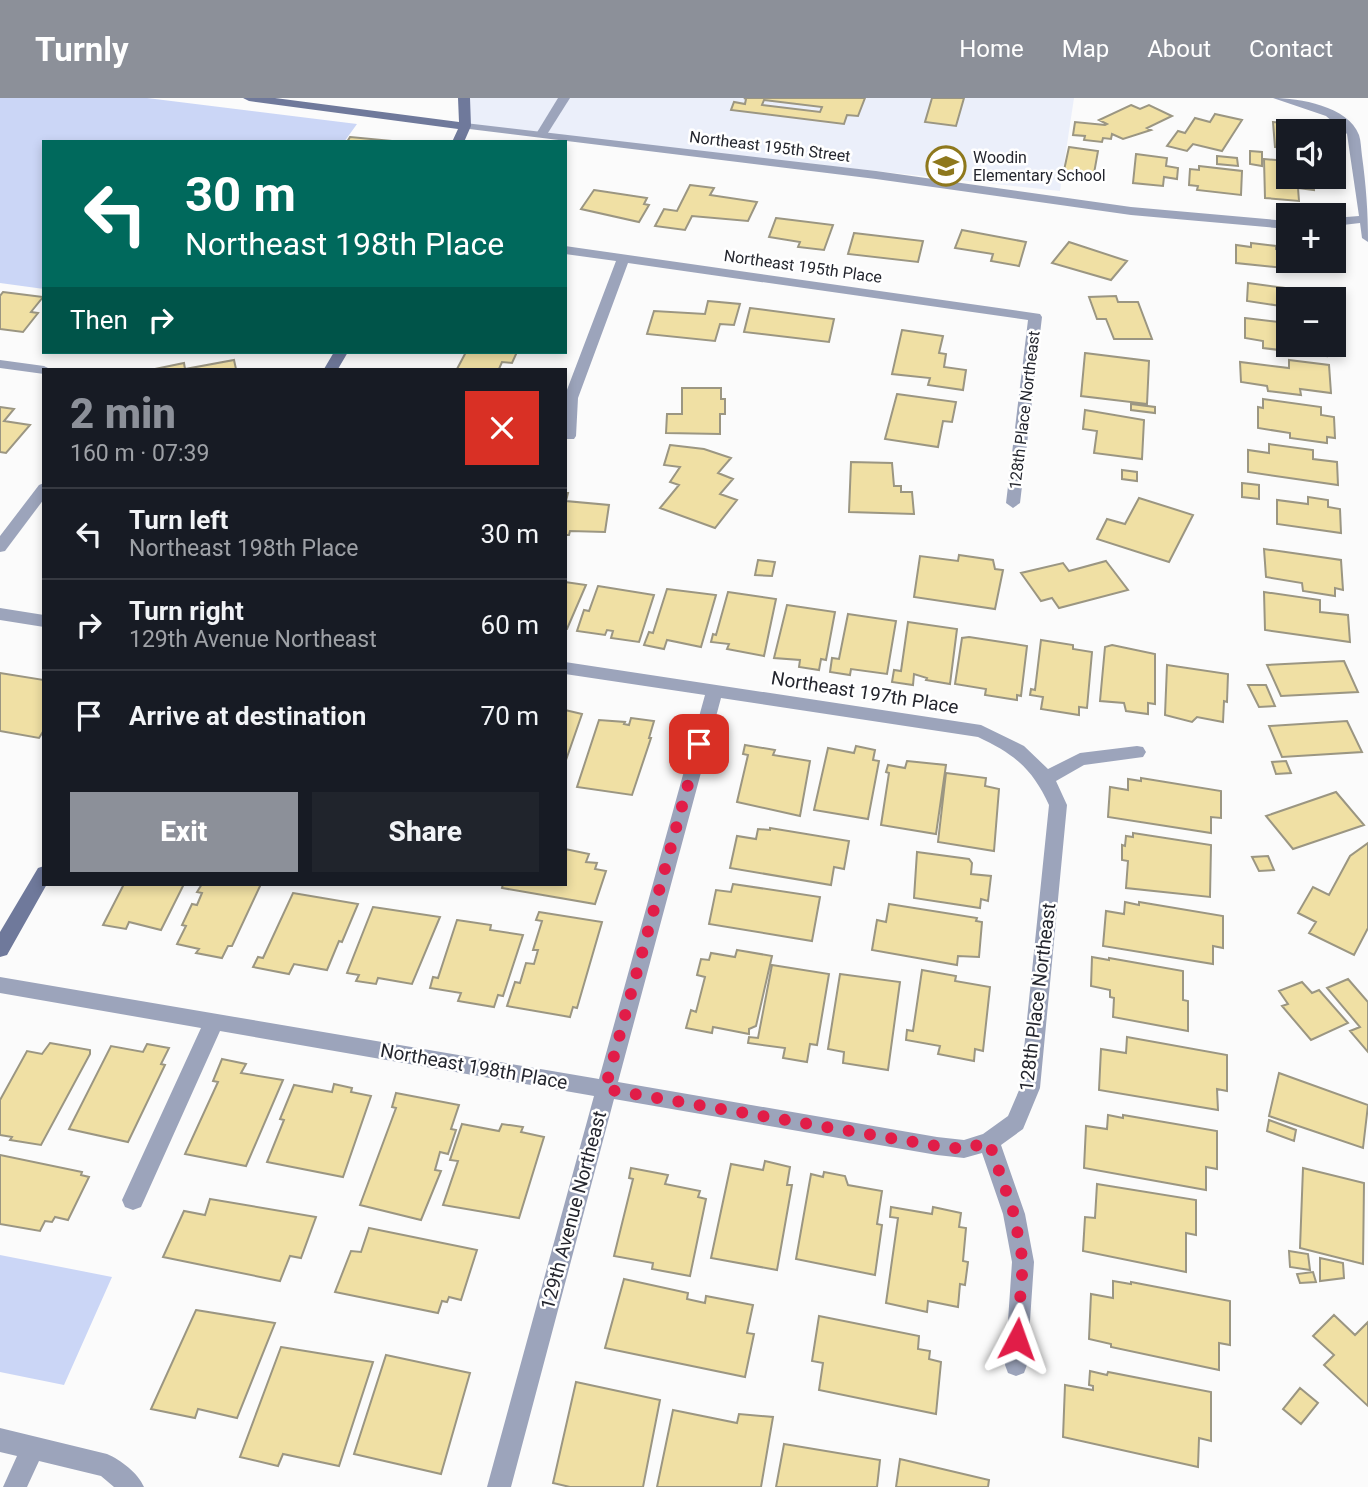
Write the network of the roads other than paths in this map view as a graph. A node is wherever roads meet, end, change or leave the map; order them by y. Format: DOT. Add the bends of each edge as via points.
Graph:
graph roads {
  1 [pos="249,98"];
  2 [pos="464,98"];
  3 [pos="564,98"];
  4 [pos="1279,98"];
  5 [pos="465,126"];
  6 [pos="542,134"];
  7 [pos="459,140"];
  8 [pos="1367,219"];
  9 [pos="1346,221"];
  10 [pos="1276,224"];
  11 [pos="1368,238"];
  12 [pos="567,250"];
  13 [pos="623,258"];
  14 [pos="1035,317"];
  15 [pos="0,364"];
  16 [pos="42,370"];
  17 [pos="569,436"];
  18 [pos="42,491"];
  19 [pos="1013,503"];
  20 [pos="0,547"];
  21 [pos="0,614"];
  22 [pos="42,621"];
  23 [pos="567,668"];
  24 [pos="714,691"];
  25 [pos="1136,752"];
  26 [pos="1046,779"];
  27 [pos="42,876"];
  28 [pos="0,950"];
  29 [pos="0,985"];
  30 [pos="214,1022"];
  31 [pos="605,1089"];
  32 [pos="989,1142"];
  33 [pos="133,1200"];
  34 [pos="1016,1365"];
  35 [pos="0,1440"];
  36 [pos="33,1448"];
  37 [pos="15,1487"];
  38 [pos="132,1487"];
  39 [pos="499,1487"];
  1 -- 5 [label="main road, Northeast 195th Street"];
  2 -- 5 [label="main road"];
  3 -- 6 [label="street"];
  4 -- 8 [label="street" via="1344,121 1353,134"];
  5 -- 6 [label="street, Northeast 195th Street"];
  5 -- 7 [label="main road"];
  6 -- 10 [label="street, Northeast 195th Street" via="1131,211"];
  8 -- 9 [label="street"];
  8 -- 11 [label="street"];
  12 -- 13 [label="street, Northeast 195th Place"];
  13 -- 14 [label="street, Northeast 195th Place"];
  13 -- 17 [label="street" via="571,398"];
  14 -- 19 [label="street, 128th Place Northeast"];
  15 -- 16 [label="street"];
  18 -- 20 [label="street"];
  21 -- 22 [label="street"];
  23 -- 24 [label="street, Northeast 197th Place"];
  24 -- 26 [label="street, Northeast 197th Place" via="981,731 1035,762"];
  24 -- 31 [label="street, 129th Avenue Northeast"];
  25 -- 26 [label="street" via="1080,759"];
  26 -- 32 [label="street, 128th Place Northeast" via="1058,805 1030,1088 1016,1122"];
  27 -- 28 [label="main road"];
  29 -- 30 [label="street, Northeast 198th Place"];
  30 -- 31 [label="street, Northeast 198th Place"];
  30 -- 33 [label="street"];
  31 -- 32 [label="street, Northeast 198th Place" via="937,1146 964,1149"];
  31 -- 39 [label="street, 129th Avenue Northeast"];
  32 -- 34 [label="street" via="1014,1214 1023,1262"];
  35 -- 36 [label="street"];
  36 -- 37 [label="street"];
  36 -- 38 [label="street" via="107,1466"];
}
